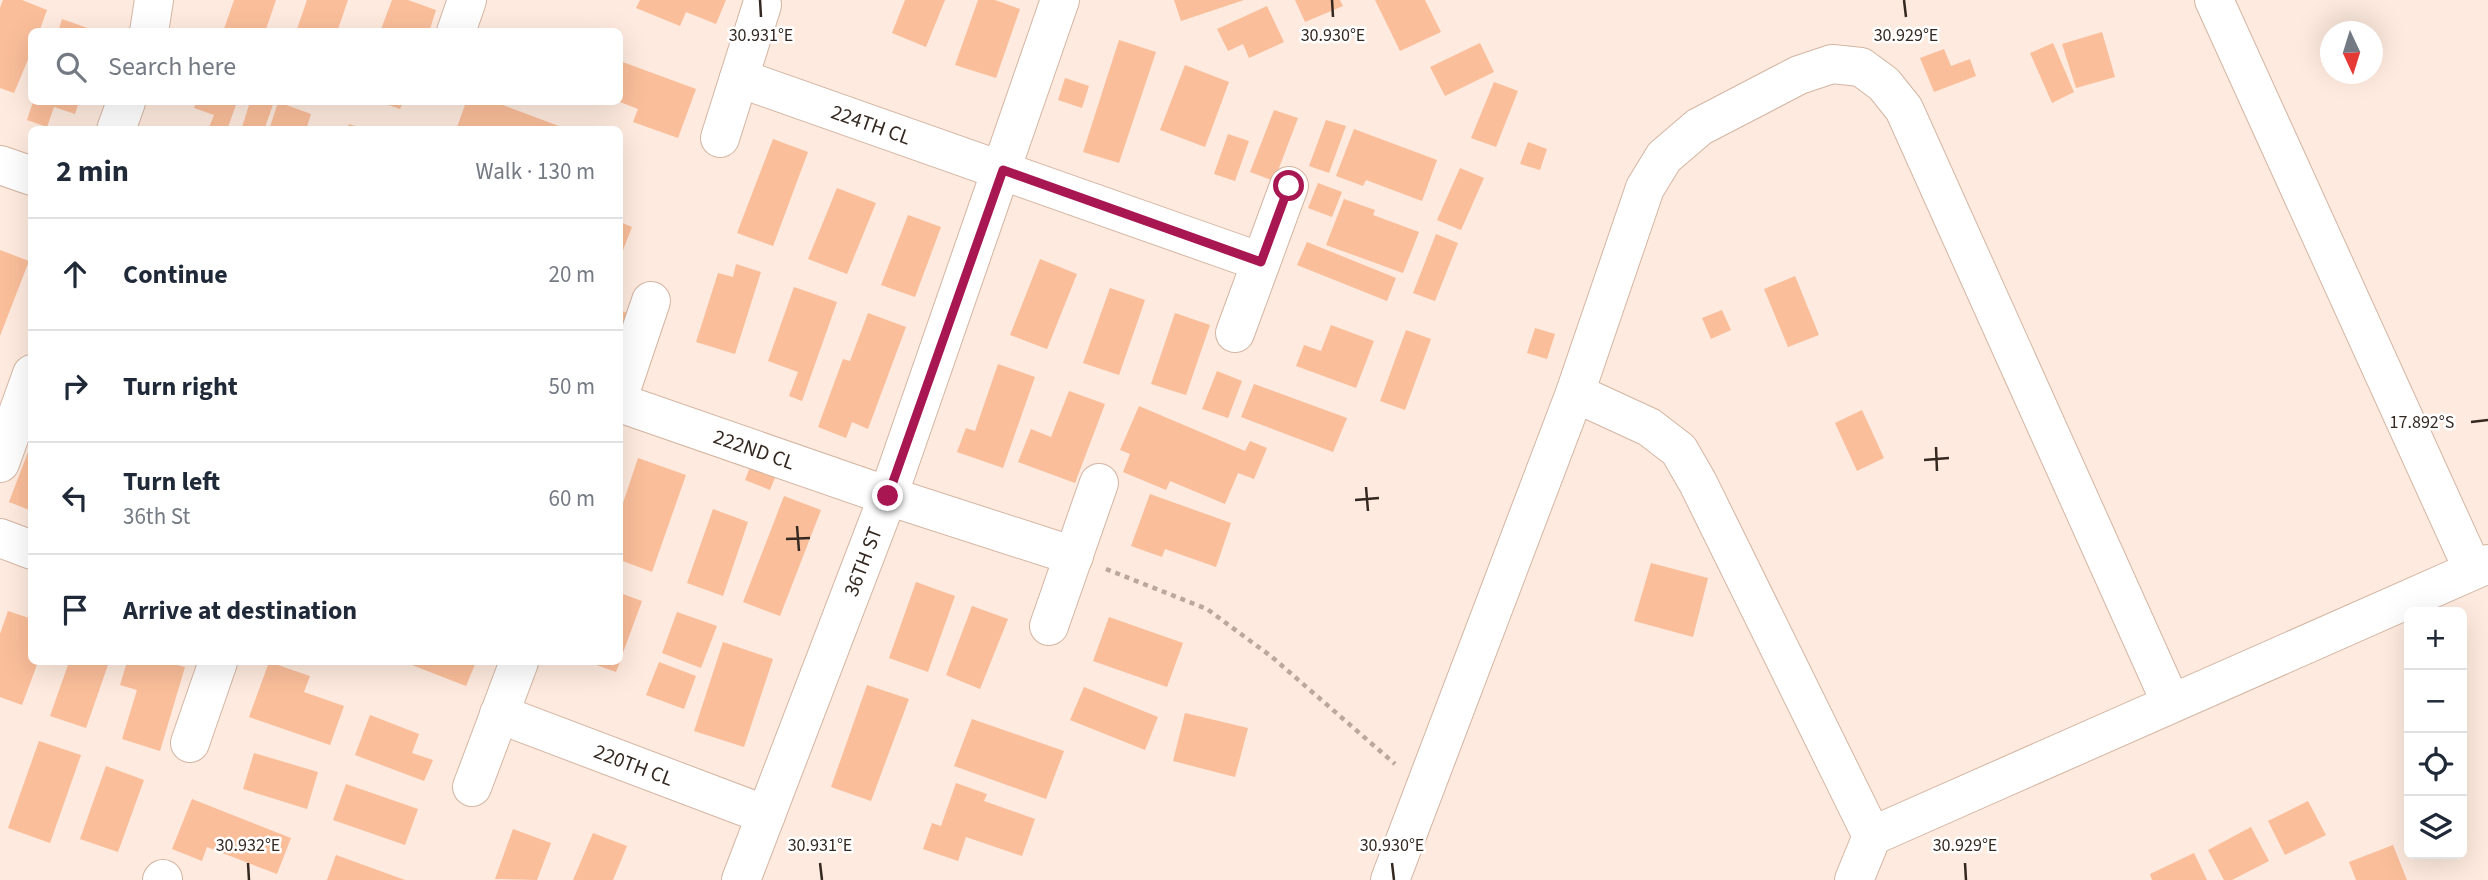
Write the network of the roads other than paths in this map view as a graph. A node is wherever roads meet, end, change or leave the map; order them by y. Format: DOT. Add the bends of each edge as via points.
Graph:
graph roads {
  1 [pos="153,0"];
  2 [pos="467,0"];
  3 [pos="1060,0"];
  4 [pos="2214,0"];
  5 [pos="762,5"];
  6 [pos="150,28"];
  7 [pos="457,28"];
  8 [pos="739,78"];
  9 [pos="125,105"];
  10 [pos="117,126"];
  11 [pos="720,138"];
  12 [pos="0,165"];
  13 [pos="1003,170"];
  14 [pos="28,175"];
  15 [pos="1289,186"];
  16 [pos="1261,262"];
  17 [pos="651,302"];
  18 [pos="1235,333"];
  19 [pos="623,384"];
  20 [pos="28,385"];
  21 [pos="1575,393"];
  22 [pos="623,404"];
  23 [pos="0,463"];
  24 [pos="1099,483"];
  25 [pos="888,496"];
  26 [pos="0,538"];
  27 [pos="28,548"];
  28 [pos="1074,556"];
  29 [pos="2480,567"];
  30 [pos="1049,626"];
  31 [pos="217,665"];
  32 [pos="518,665"];
  33 [pos="2171,703"];
  34 [pos="499,714"];
  35 [pos="190,743"];
  36 [pos="472,787"];
  37 [pos="766,814"];
  38 [pos="1872,836"];
  39 [pos="741,880"];
  40 [pos="1390,880"];
  41 [pos="1854,880"];
  1 -- 6 [label="street"];
  2 -- 7 [label="street"];
  3 -- 13 [label="street, 36TH ST"];
  4 -- 29 [label="street"];
  5 -- 8 [label="street"];
  8 -- 11 [label="street"];
  8 -- 13 [label="street, 224TH CL"];
  9 -- 10 [label="street"];
  12 -- 14 [label="street"];
  13 -- 16 [label="street, 224TH CL"];
  13 -- 25 [label="street, 36TH ST"];
  15 -- 16 [label="street"];
  16 -- 18 [label="street"];
  17 -- 19 [label="street"];
  20 -- 23 [label="street"];
  21 -- 33 [label="street" via="1645,188 1664,157 1699,127 1799,75 1832,64 1861,67 1884,84 1904,109"];
  21 -- 38 [label="street" via="1649,427 1679,450"];
  21 -- 40 [label="street"];
  22 -- 25 [label="street, 222ND CL"];
  24 -- 28 [label="street"];
  25 -- 28 [label="street, 222ND CL"];
  25 -- 37 [label="street, 36TH ST"];
  26 -- 27 [label="street"];
  28 -- 30 [label="street"];
  29 -- 33 [label="street"];
  31 -- 35 [label="street"];
  32 -- 34 [label="street"];
  33 -- 38 [label="street"];
  34 -- 36 [label="street"];
  34 -- 37 [label="street, 220TH CL"];
  37 -- 39 [label="street, 36TH ST"];
  38 -- 41 [label="street"];
}
